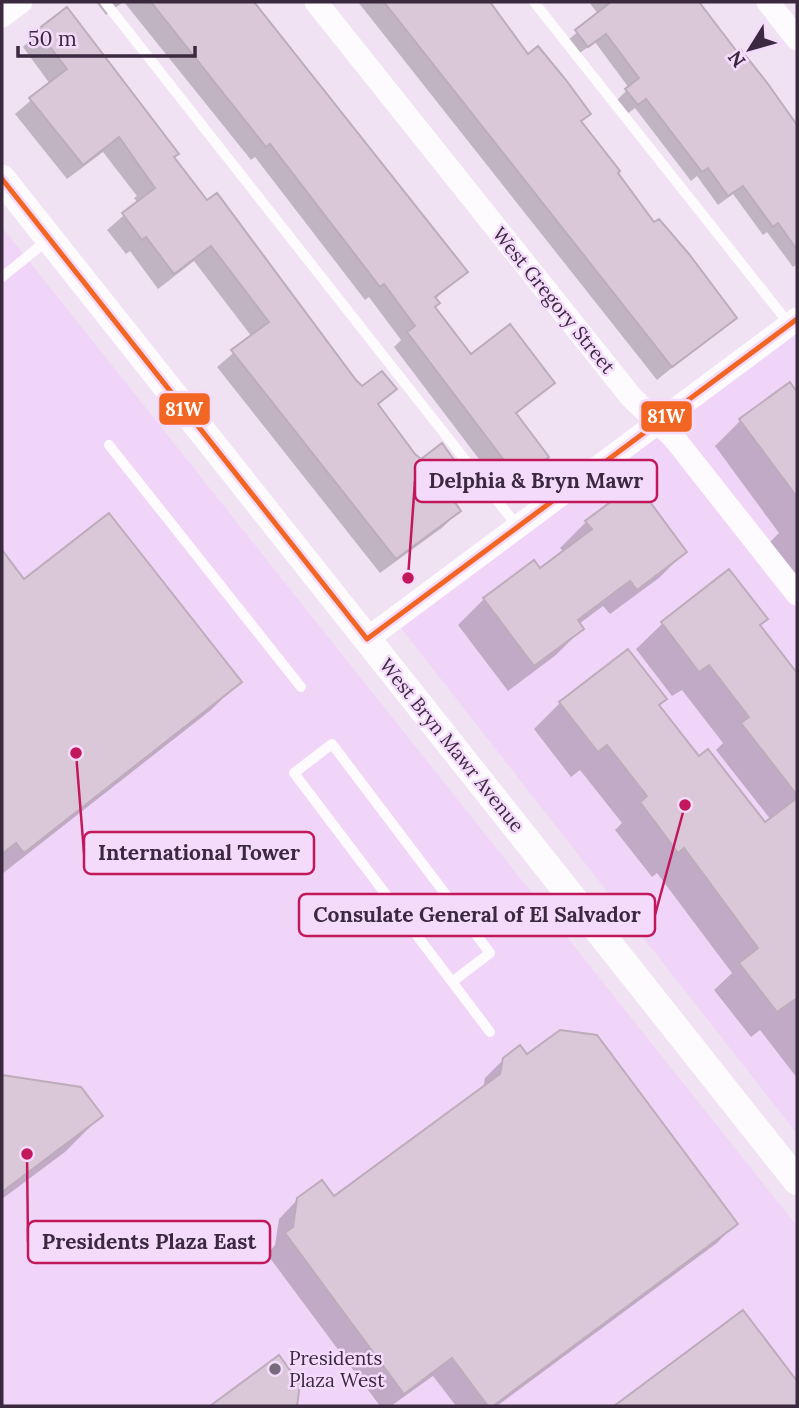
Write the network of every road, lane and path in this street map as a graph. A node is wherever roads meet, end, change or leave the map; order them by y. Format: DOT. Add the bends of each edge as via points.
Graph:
graph roads {
  1 [pos="21,2"];
  2 [pos="105,2"];
  3 [pos="316,2"];
  4 [pos="534,2"];
  5 [pos="768,2"];
  6 [pos="2,16"];
  7 [pos="797,38"];
  8 [pos="2,179"];
  9 [pos="49,239"];
  10 [pos="2,276"];
  11 [pos="793,322"];
  12 [pos="658,423"];
  13 [pos="109,445"];
  14 [pos="518,527"];
  15 [pos="797,593"];
  16 [pos="367,639"];
  17 [pos="301,687"];
  18 [pos="452,982"];
  19 [pos="490,1031"];
  20 [pos="797,1181"];
  1 -- 6 [label="street"];
  2 -- 14 [label="lane"];
  3 -- 12 [label="street, West Gregory Street" via="632,398"];
  4 -- 11 [label="lane"];
  5 -- 7 [label="street"];
  8 -- 9 [label="street, West Bryn Mawr Avenue"];
  9 -- 10 [label="lane"];
  9 -- 16 [label="street, West Bryn Mawr Avenue"];
  11 -- 12 [label="street"];
  12 -- 14 [label="street"];
  12 -- 15 [label="street, West Gregory Street"];
  13 -- 17 [label="lane"];
  14 -- 16 [label="street"];
  16 -- 20 [label="street, West Bryn Mawr Avenue"];
  18 -- 18 [label="lane" via="294,773 332,744 490,953"];
  18 -- 19 [label="lane"];
}
